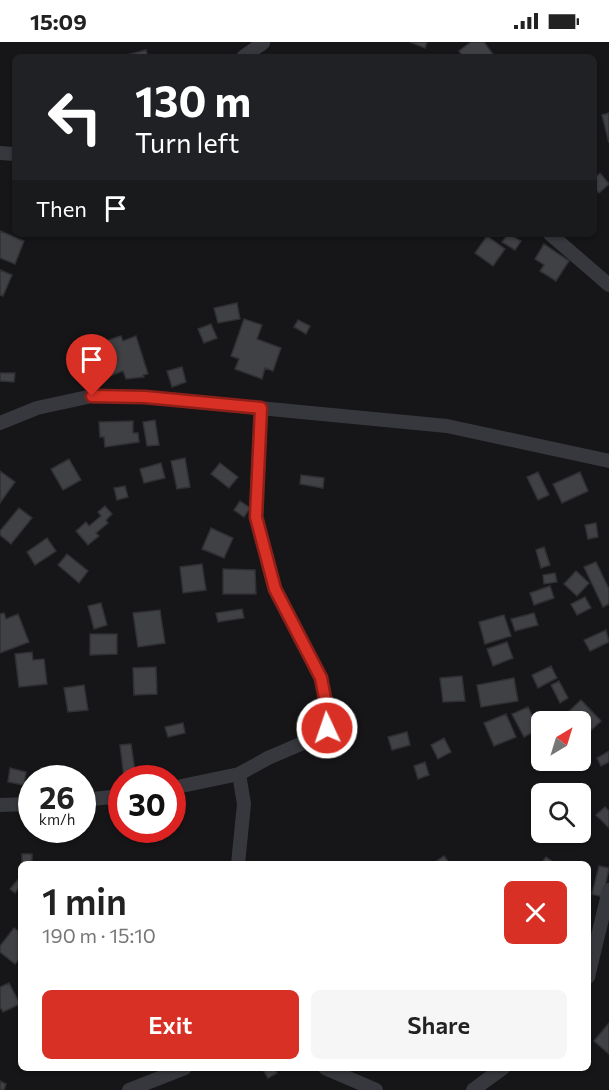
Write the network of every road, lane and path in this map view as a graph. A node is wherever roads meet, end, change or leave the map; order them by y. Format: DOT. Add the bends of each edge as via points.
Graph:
graph roads {
  1 [pos="262,42"];
  2 [pos="247,54"];
  3 [pos="553,237"];
  4 [pos="609,285"];
  5 [pos="261,408"];
  6 [pos="0,423"];
  7 [pos="609,461"];
  8 [pos="239,774"];
  9 [pos="186,785"];
  10 [pos="18,804"];
  11 [pos="0,805"];
  12 [pos="238,861"];
  13 [pos="609,890"];
  14 [pos="591,964"];
  15 [pos="177,1071"];
  16 [pos="332,1071"];
  17 [pos="499,1071"];
  18 [pos="129,1090"];
  19 [pos="376,1090"];
  20 [pos="473,1090"];
  1 -- 2 [label="street"];
  3 -- 4 [label="street"];
  5 -- 6 [label="street" via="92,396 36,408"];
  5 -- 7 [label="street" via="447,426"];
  5 -- 8 [label="street" via="256,517 275,589 321,678 328,714 327,728 318,737"];
  8 -- 9 [label="street"];
  8 -- 12 [label="street" via="244,804"];
  10 -- 11 [label="street"];
  13 -- 14 [label="street"];
  15 -- 18 [label="street"];
  16 -- 19 [label="street"];
  17 -- 20 [label="street"];
}
